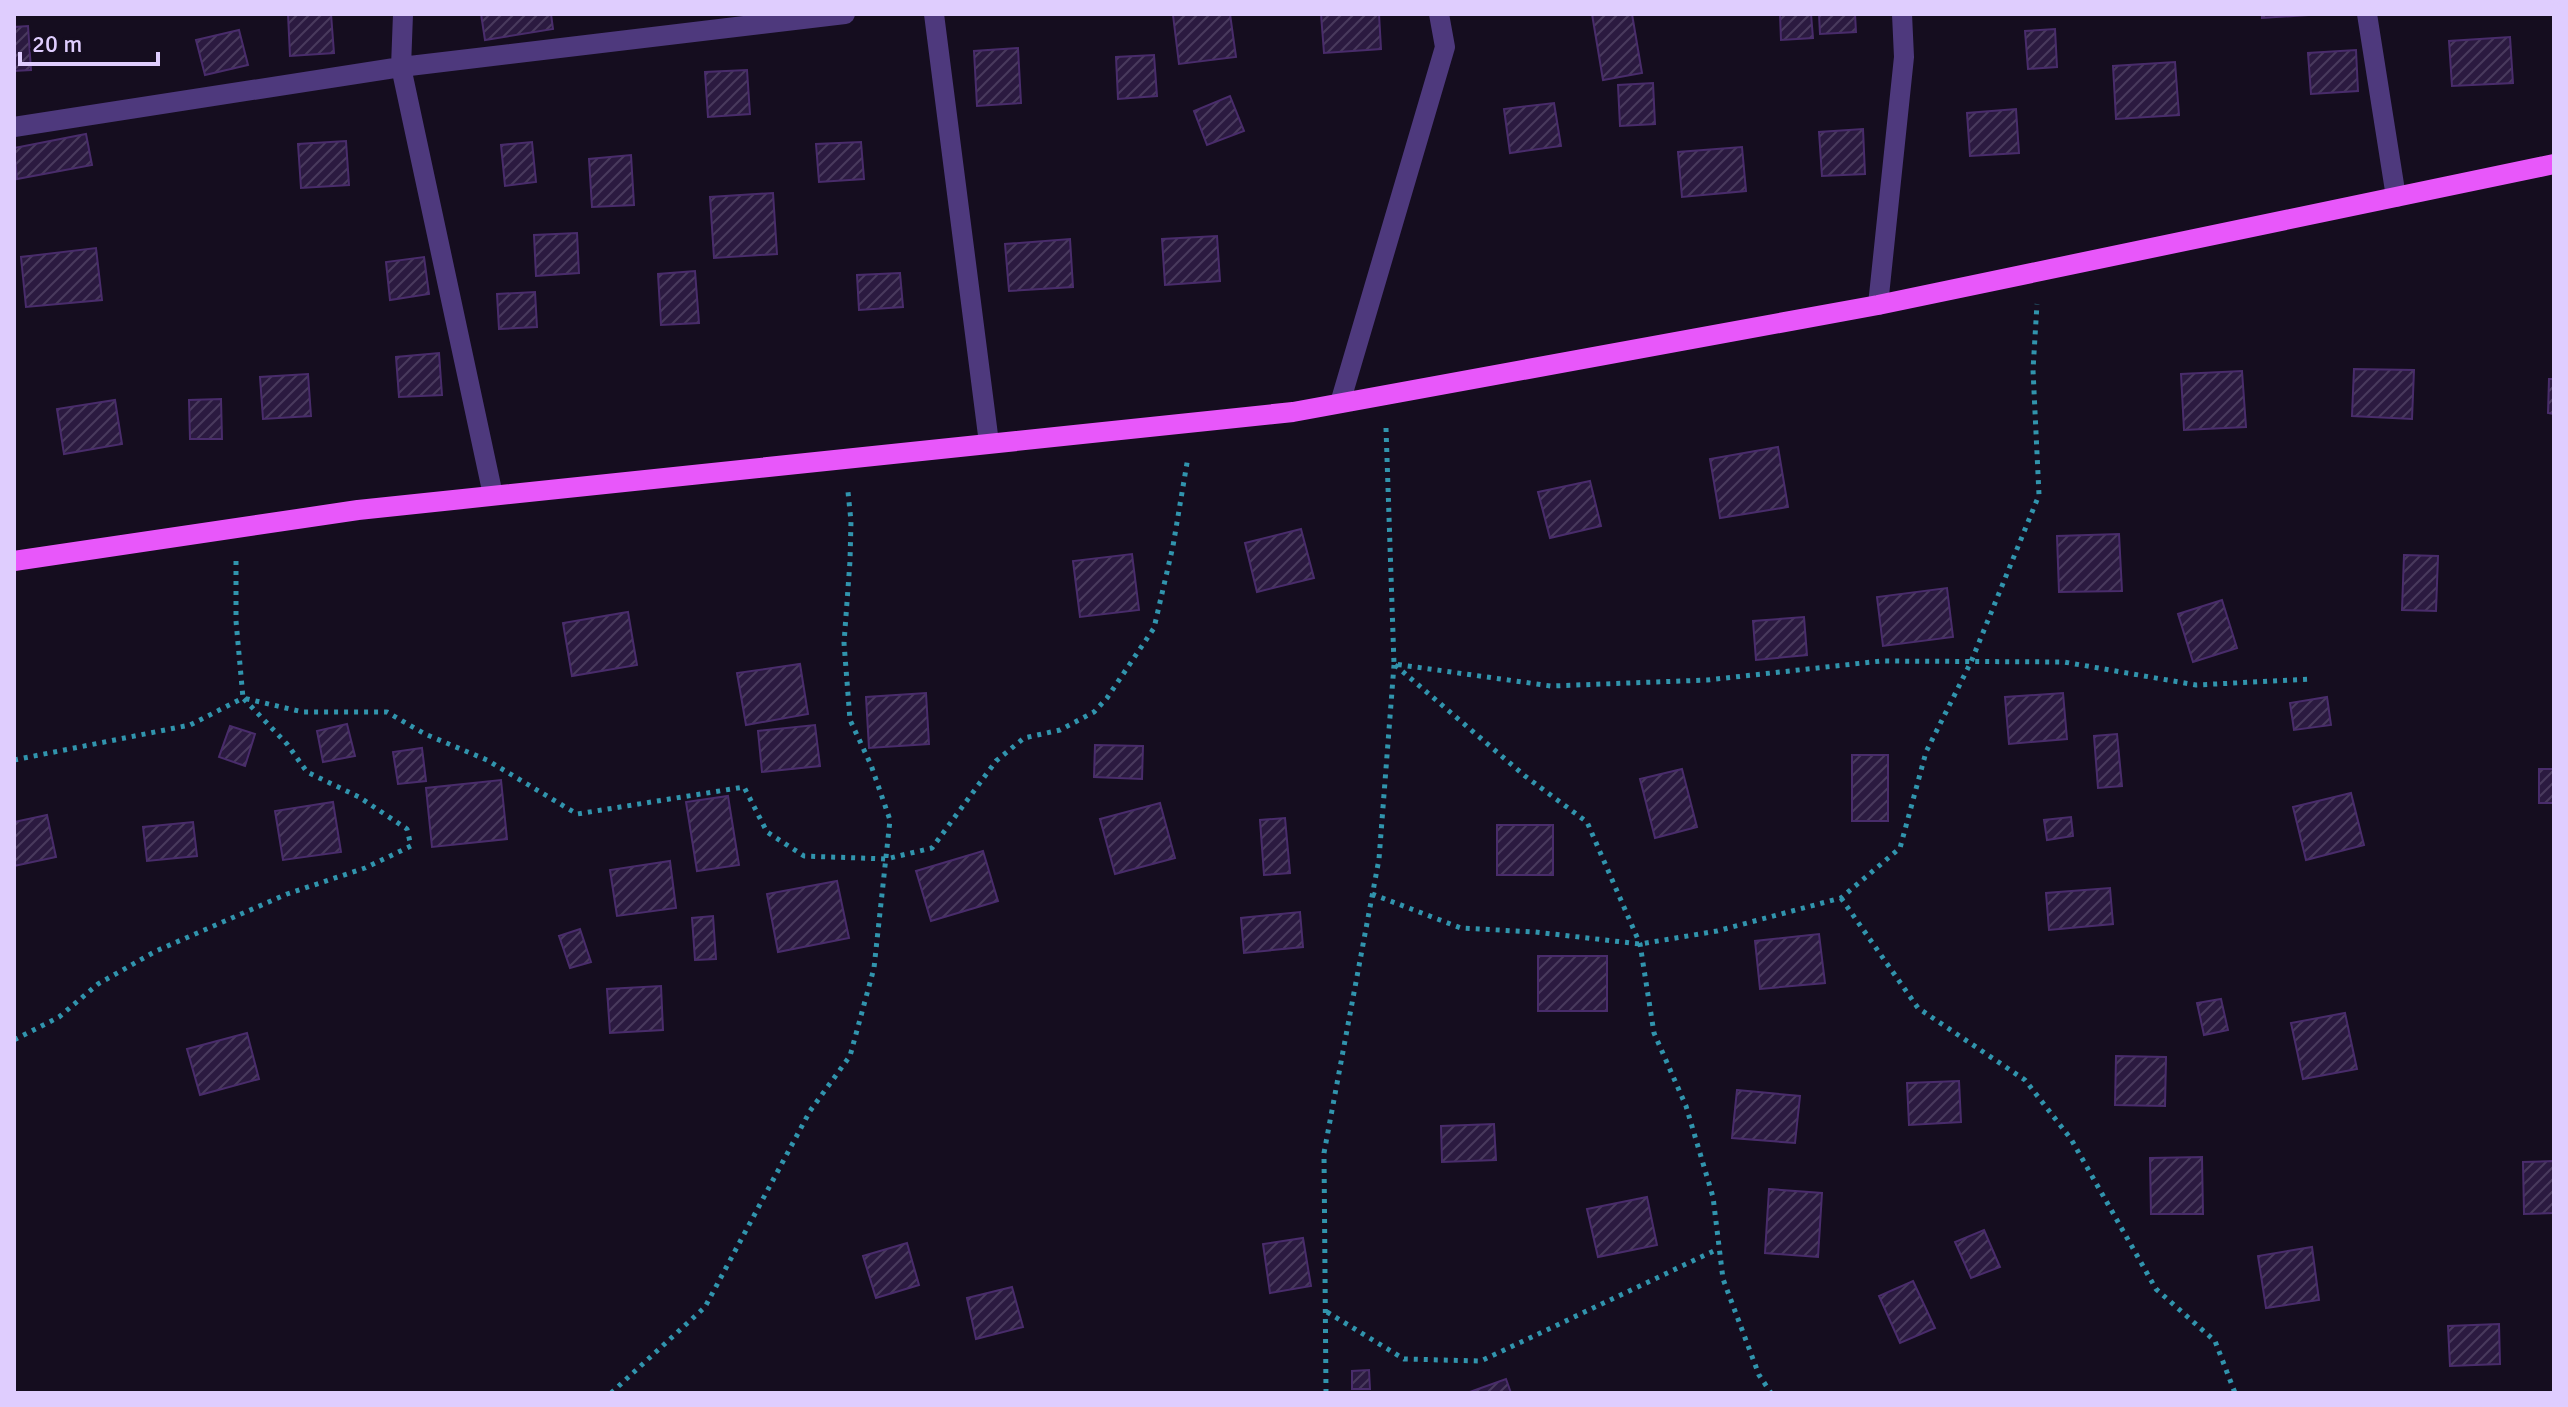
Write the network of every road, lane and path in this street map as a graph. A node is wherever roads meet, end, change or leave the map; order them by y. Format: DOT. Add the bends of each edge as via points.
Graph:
graph roads {
  1 [pos="403,14"];
  2 [pos="845,14"];
  3 [pos="934,14"];
  4 [pos="1439,14"];
  5 [pos="1902,14"];
  6 [pos="2367,14"];
  7 [pos="401,67"];
  8 [pos="14,127"];
  9 [pos="2554,164"];
  10 [pos="2396,197"];
  11 [pos="2039,271"];
  12 [pos="1878,305"];
  13 [pos="1384,395"];
  14 [pos="1340,403"];
  15 [pos="1191,423"];
  16 [pos="989,443"];
  17 [pos="844,459"];
  18 [pos="493,495"];
  19 [pos="235,528"];
  20 [pos="14,561"];
  21 [pos="1971,662"];
  22 [pos="1394,664"];
  23 [pos="2312,679"];
  24 [pos="243,698"];
  25 [pos="14,760"];
  26 [pos="886,859"];
  27 [pos="1372,894"];
  28 [pos="1841,898"];
  29 [pos="1640,944"];
  30 [pos="14,1040"];
  31 [pos="1719,1249"];
  32 [pos="1326,1311"];
  33 [pos="611,1393"];
  34 [pos="1326,1393"];
  35 [pos="1771,1393"];
  36 [pos="2235,1393"];
  1 -- 7 [label="street"];
  2 -- 7 [label="street"];
  3 -- 16 [label="street"];
  4 -- 14 [label="street" via="1445,47"];
  5 -- 12 [label="street" via="1904,57"];
  6 -- 10 [label="street"];
  7 -- 8 [label="street"];
  7 -- 18 [label="street"];
  9 -- 10 [label="main road"];
  10 -- 11 [label="main road"];
  11 -- 12 [label="main road"];
  11 -- 21 [label="path" via="2033,370 2039,495"];
  12 -- 13 [label="main road"];
  13 -- 14 [label="main road"];
  13 -- 22 [label="path"];
  14 -- 15 [label="main road"];
  15 -- 16 [label="main road"];
  15 -- 26 [label="path" via="1188,466 1154,628 1107,698 1094,712 1060,730 1024,738 996,761 932,848"];
  16 -- 17 [label="main road"];
  17 -- 18 [label="main road"];
  17 -- 26 [label="path" via="851,521 844,643 850,720 890,820"];
  18 -- 19 [label="main road"];
  19 -- 20 [label="main road"];
  19 -- 24 [label="path"];
  21 -- 22 [label="path" via="1881,661 1707,680 1551,686"];
  21 -- 23 [label="path" via="2064,662 2196,685"];
  21 -- 28 [label="path" via="1926,752 1900,848"];
  22 -- 27 [label="path"];
  22 -- 29 [label="path" via="1587,822"];
  24 -- 25 [label="path" via="190,725"];
  24 -- 26 [label="path" via="303,712 387,712 487,760 577,814 744,787 767,832 804,856"];
  24 -- 30 [label="path" via="307,772 359,797 407,829 411,846 156,951 98,984 59,1017"];
  26 -- 33 [label="path" via="874,968 850,1056 810,1111 705,1307"];
  27 -- 29 [label="path" via="1461,928"];
  27 -- 32 [label="path" via="1324,1153"];
  28 -- 29 [label="path" via="1717,931"];
  28 -- 36 [label="path" via="1918,1008 2025,1080 2071,1139 2156,1289 2215,1341"];
  29 -- 31 [label="path" via="1654,1033 1686,1106 1713,1197"];
  31 -- 32 [label="path" via="1481,1361 1404,1359"];
  31 -- 35 [label="path" via="1723,1279 1759,1375"];
  32 -- 34 [label="path"];
}
